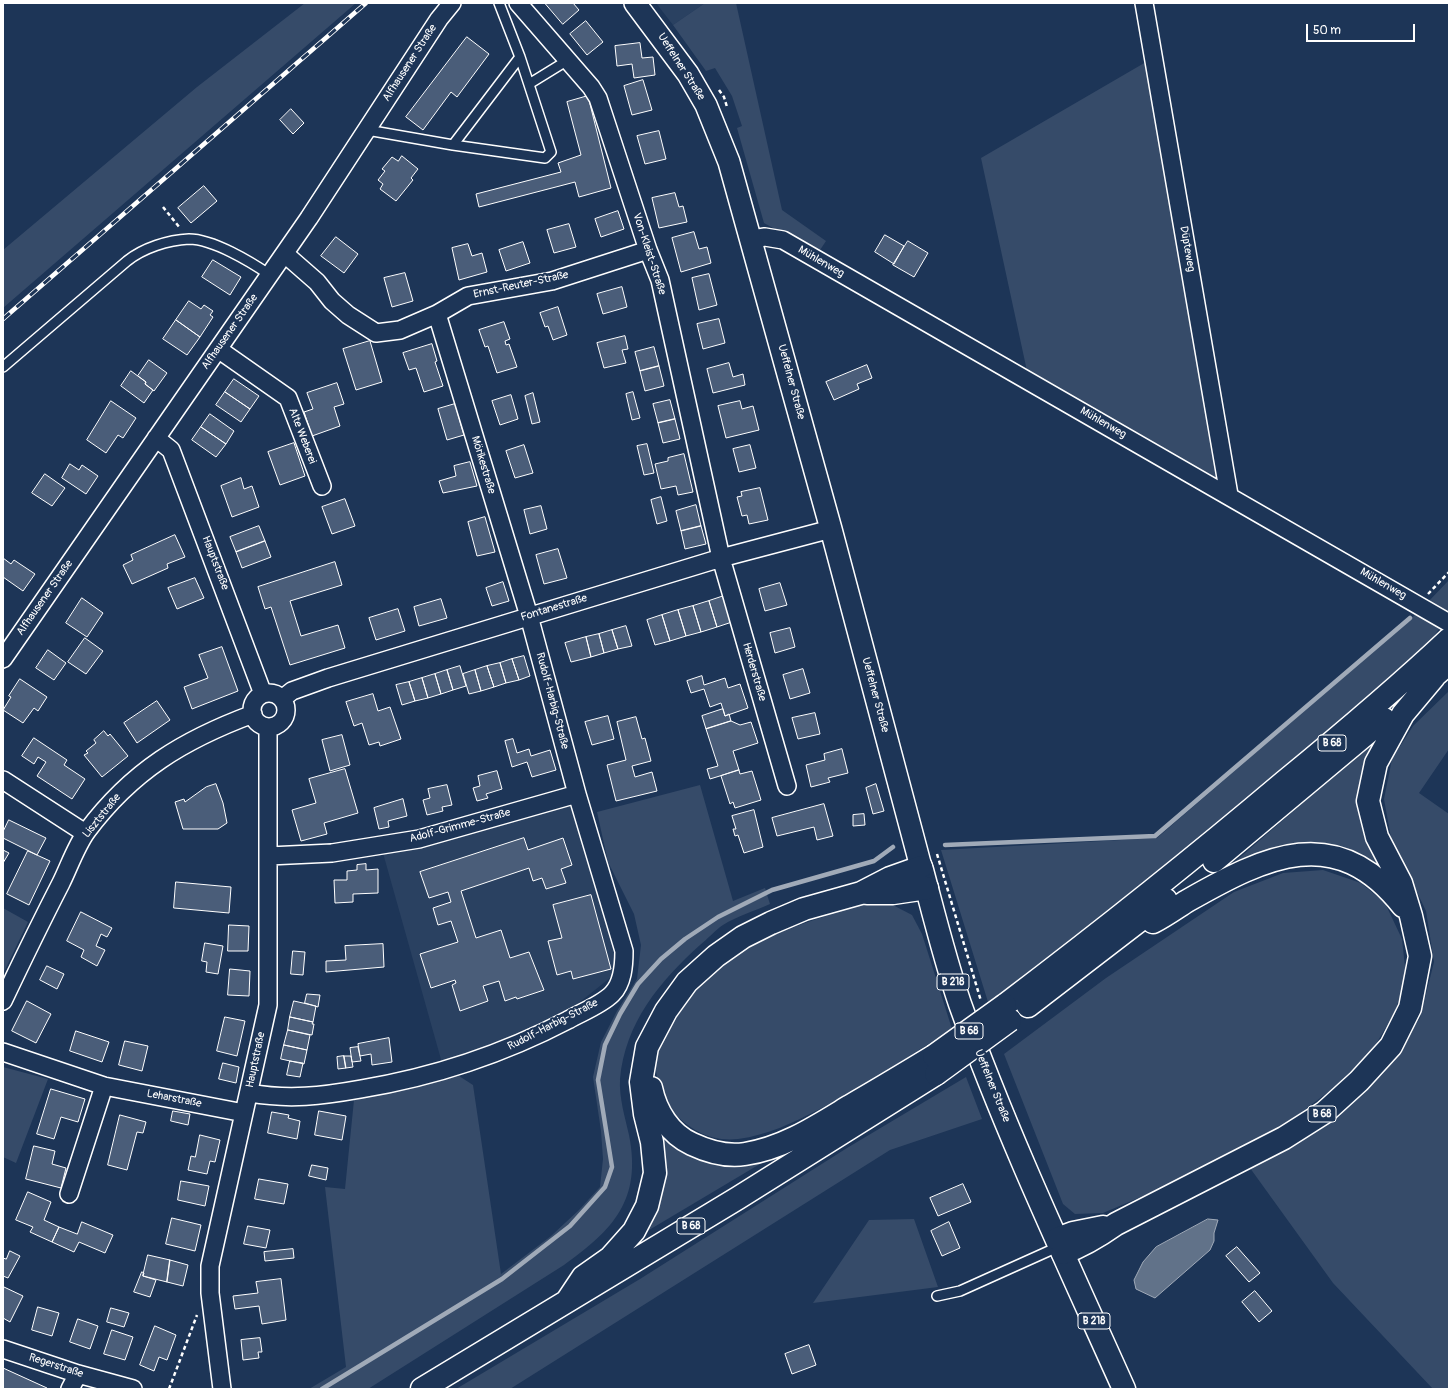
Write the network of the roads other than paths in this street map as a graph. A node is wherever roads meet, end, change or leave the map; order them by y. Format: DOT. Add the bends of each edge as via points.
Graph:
graph roads {
  1 [pos="452,3"];
  2 [pos="499,3"];
  3 [pos="518,3"];
  4 [pos="635,3"];
  5 [pos="1144,3"];
  6 [pos="520,57"];
  7 [pos="568,60"];
  8 [pos="529,84"];
  9 [pos="367,130"];
  10 [pos="453,146"];
  11 [pos="752,239"];
  12 [pos="648,250"];
  13 [pos="285,254"];
  14 [pos="270,275"];
  15 [pos="437,314"];
  16 [pos="218,349"];
  17 [pos="3,367"];
  18 [pos="156,438"];
  19 [pos="322,486"];
  20 [pos="1229,495"];
  21 [pos="831,528"];
  22 [pos="721,558"];
  23 [pos="529,616"];
  24 [pos="1449,623"];
  25 [pos="1442,658"];
  26 [pos="3,659"];
  27 [pos="264,694"];
  28 [pos="282,699"];
  29 [pos="253,714"];
  30 [pos="268,727"];
  31 [pos="3,780"];
  32 [pos="787,786"];
  33 [pos="577,794"];
  34 [pos="86,833"];
  35 [pos="268,856"];
  36 [pos="921,867"];
  37 [pos="927,888"];
  38 [pos="862,893"];
  39 [pos="1411,916"];
  40 [pos="1126,932"];
  41 [pos="3,1001"];
  42 [pos="1007,1013"];
  43 [pos="3,1052"];
  44 [pos="645,1061"];
  45 [pos="104,1086"];
  46 [pos="250,1093"];
  47 [pos="244,1113"];
  48 [pos="809,1142"];
  49 [pos="70,1194"];
  50 [pos="1060,1246"];
  51 [pos="937,1296"];
  52 [pos="567,1302"];
  53 [pos="3,1348"];
  54 [pos="78,1374"];
  55 [pos="70,1389"];
  56 [pos="133,1389"];
  57 [pos="222,1389"];
  58 [pos="422,1389"];
  59 [pos="1124,1389"];
  1 -- 9 [label="street, Alfhausener Straße"];
  2 -- 6 [label="lane"];
  3 -- 7 [label="street, Von-Kleist-Straße"];
  4 -- 11 [label="street, Ueffelner Straße" via="683,67 706,105 729,162"];
  5 -- 20 [label="street, Düpteweg"];
  6 -- 8 [label="lane"];
  6 -- 10 [label="lane"];
  7 -- 8 [label="lane"];
  7 -- 12 [label="street, Von-Kleist-Straße" via="591,87 603,110"];
  8 -- 10 [label="lane" via="551,152 545,158"];
  9 -- 10 [label="lane"];
  9 -- 13 [label="street, Alfhausener Straße"];
  11 -- 20 [label="street, Mühlenweg" via="765,237 783,240"];
  11 -- 21 [label="street, Ueffelner Straße"];
  12 -- 15 [label="street, Ernst-Reuter-Straße" via="552,281 468,296"];
  12 -- 22 [label="street, Von-Kleist-Straße" via="660,280"];
  13 -- 14 [label="street, Alfhausener Straße"];
  13 -- 15 [label="street, Ernst-Reuter-Straße" via="308,274 337,306 376,333 400,330"];
  14 -- 16 [label="street, Alfhausener Straße"];
  14 -- 17 [label="lane" via="217,246 190,239 162,244 137,253"];
  15 -- 23 [label="street, Mörikestraße"];
  16 -- 18 [label="street, Alfhausener Straße"];
  16 -- 19 [label="street, Alte Weberei" via="288,398"];
  18 -- 26 [label="street, Alfhausener Straße"];
  18 -- 27 [label="street, Hauptstraße" via="172,450"];
  20 -- 24 [label="street, Mühlenweg"];
  21 -- 22 [label="street, Fontanestraße"];
  21 -- 36 [label="street, Ueffelner Straße"];
  22 -- 23 [label="street, Fontanestraße"];
  22 -- 32 [label="street, Herderstraße"];
  23 -- 28 [label="street, Fontanestraße" via="328,678 292,691"];
  23 -- 33 [label="street, Rudolf-Harbig-Straße"];
  25 -- 39 [label="main road, B 68" via="1403,714 1376,763 1368,801 1377,837 1401,883"];
  25 -- 40 [label="main road, B 68" via="1276,811"];
  25 -- 42 [label="main road, B 68" via="1390,694 1109,925"];
  27 -- 28 [label="street" via="273,694"];
  27 -- 29 [label="street" via="254,702"];
  28 -- 30 [label="street" via="286,705 285,716 278,725"];
  29 -- 30 [label="street" via="258,722"];
  29 -- 34 [label="street, Lisztstraße" via="184,744 148,767 116,797"];
  30 -- 35 [label="street, Hauptstraße"];
  31 -- 34 [label="street"];
  33 -- 35 [label="street, Adolf-Grimme-Straße" via="419,839 332,853"];
  33 -- 46 [label="street, Rudolf-Harbig-Straße" via="624,951 620,981 612,994 553,1028 505,1049 429,1075 312,1096 274,1098"];
  34 -- 41 [label="street, Lisztstraße"];
  35 -- 46 [label="street, Hauptstraße" via="268,1005"];
  36 -- 37 [label="main road, Ueffelner Straße / B 218"];
  36 -- 38 [label="main road" via="890,878"];
  37 -- 38 [label="main road" via="893,893"];
  37 -- 50 [label="main road, Ueffelner Straße / B 218" via="960,1003 986,1073"];
  38 -- 44 [label="main road" via="804,909 771,923 743,937 716,956 687,982 666,1011 647,1047"];
  39 -- 40 [label="main road, B 68" via="1389,888 1364,868 1337,857 1312,853 1281,858 1246,870 1156,921"];
  39 -- 50 [label="main road, B 68" via="1420,956 1410,1008 1391,1046 1359,1081 1325,1112 1284,1138 1116,1224 1073,1233"];
  40 -- 42 [label="main road, B 68"];
  42 -- 48 [label="main road, B 68, bridge" via="935,1065"];
  43 -- 45 [label="street, Leharstraße"];
  44 -- 48 [label="main road" via="653,1097 664,1122 683,1140 711,1153 744,1154 780,1144"];
  44 -- 52 [label="main road, B 68" via="641,1082 655,1173 647,1206 634,1230 610,1258 583,1277"];
  45 -- 47 [label="street, Leharstraße"];
  45 -- 49 [label="street"];
  46 -- 47 [label="street, Hauptstraße"];
  47 -- 57 [label="street, Hauptstraße" via="210,1266 210,1293"];
  48 -- 52 [label="main road, B 68" via="738,1198"];
  50 -- 51 [label="lane" via="960,1291"];
  50 -- 59 [label="main road, Ueffelner Straße / B 218"];
  52 -- 58 [label="main road, B 68"];
  53 -- 54 [label="street, Regerstraße"];
  54 -- 55 [label="street"];
  54 -- 56 [label="street, Regerstraße"];
}
